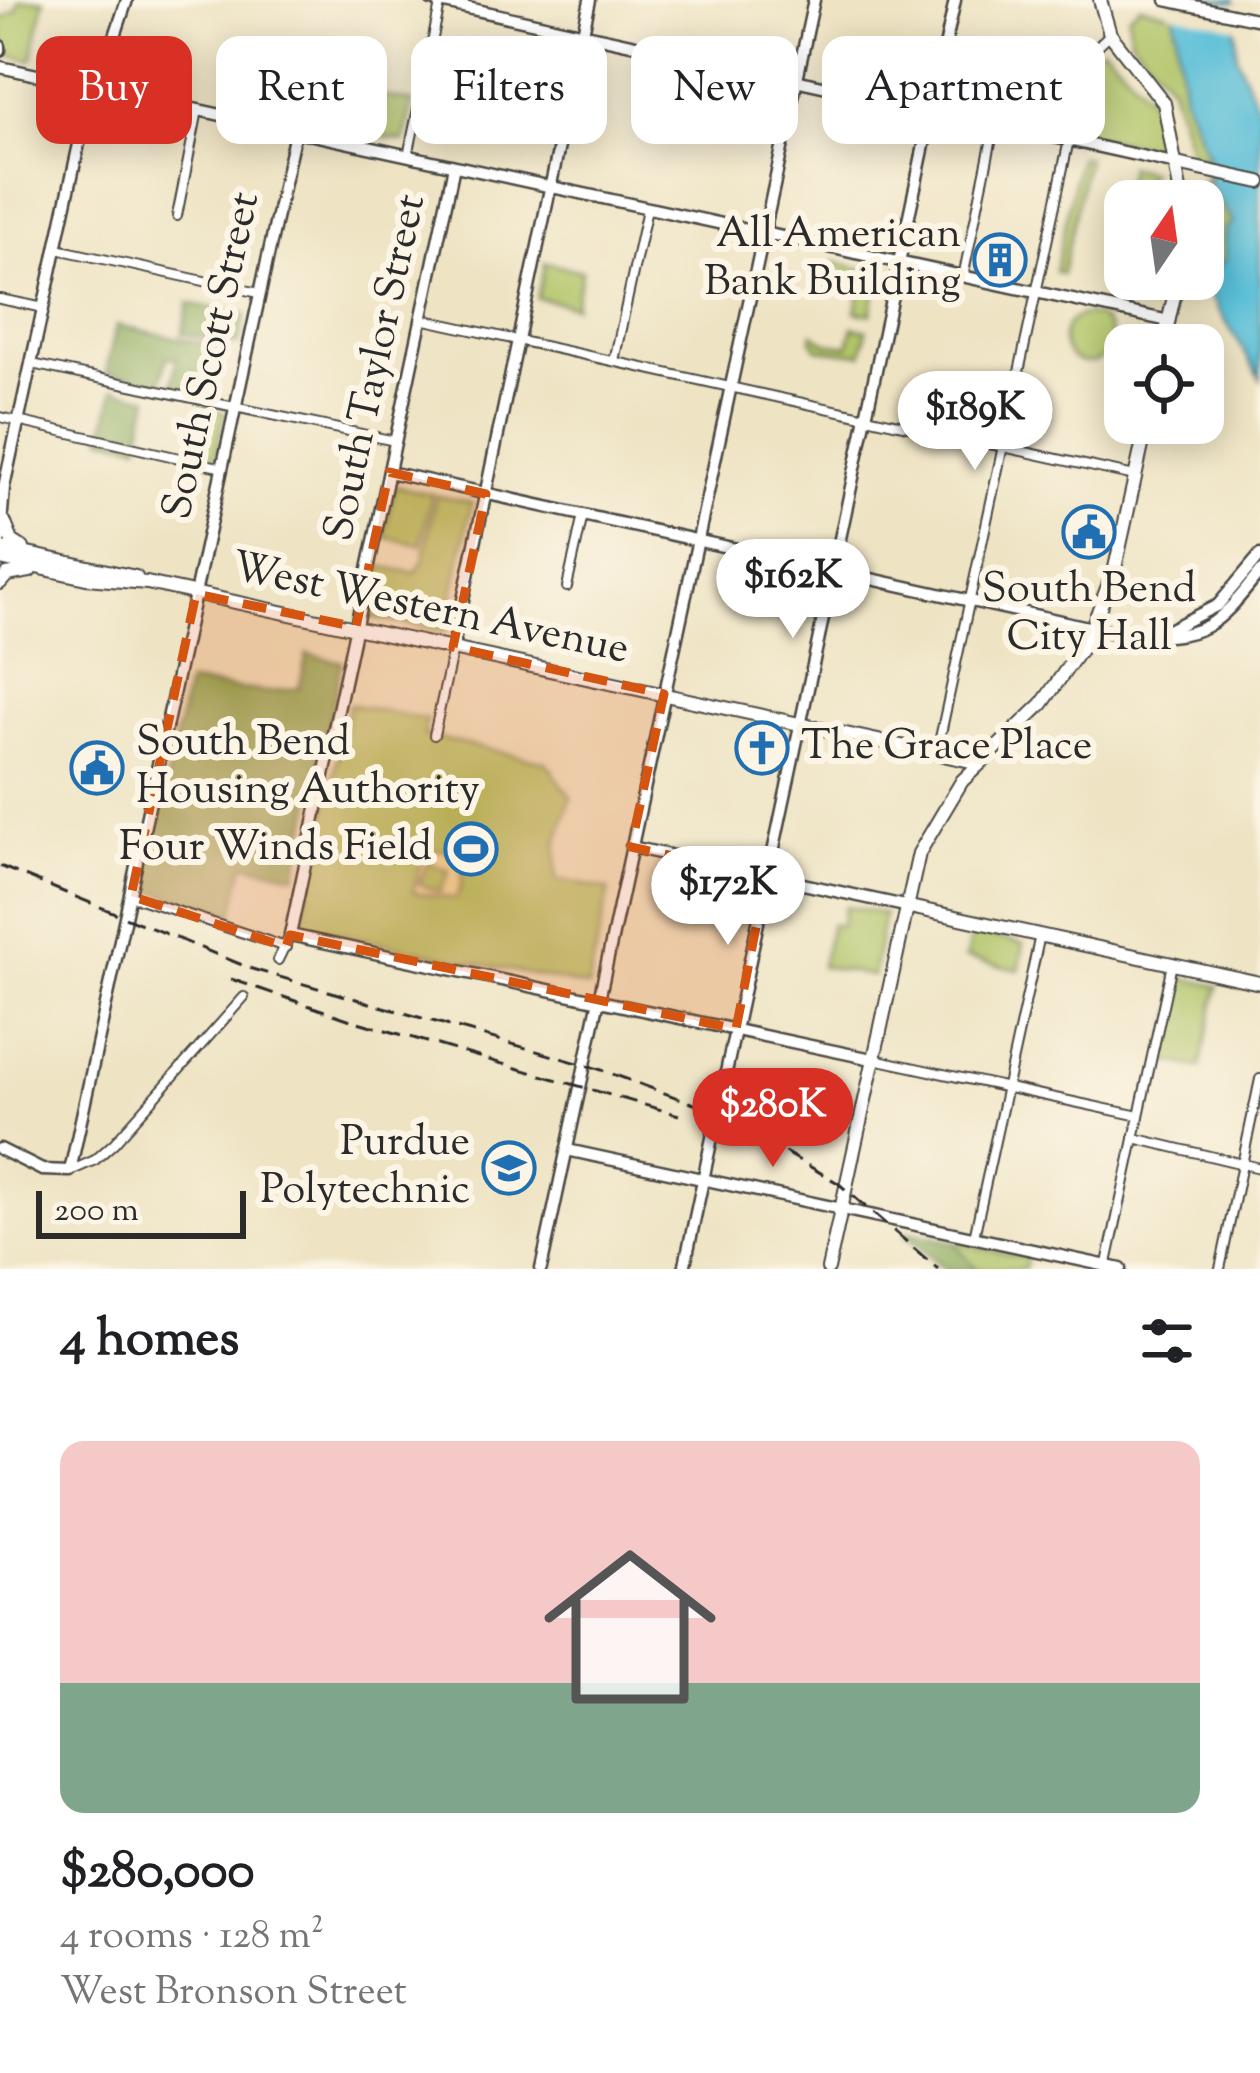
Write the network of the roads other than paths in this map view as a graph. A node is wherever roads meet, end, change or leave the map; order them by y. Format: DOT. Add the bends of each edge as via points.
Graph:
graph roads {
  1 [pos="127,0"];
  2 [pos="590,0"];
  3 [pos="814,0"];
  4 [pos="955,0"];
  5 [pos="1100,0"];
  6 [pos="1166,0"];
  7 [pos="438,1"];
  8 [pos="1256,19"];
  9 [pos="583,33"];
  10 [pos="1110,34"];
  11 [pos="114,36"];
  12 [pos="947,36"];
  13 [pos="1105,39"];
  14 [pos="631,44"];
  15 [pos="0,68"];
  16 [pos="798,75"];
  17 [pos="36,76"];
  18 [pos="192,109"];
  19 [pos="198,110"];
  20 [pos="216,114"];
  21 [pos="82,144"];
  22 [pos="292,144"];
  23 [pos="350,144"];
  24 [pos="783,144"];
  25 [pos="925,144"];
  26 [pos="991,144"];
  27 [pos="1068,144"];
  28 [pos="1087,144"];
  29 [pos="409,157"];
  30 [pos="1183,165"];
  31 [pos="454,166"];
  32 [pos="1183,180"];
  33 [pos="1260,182"];
  34 [pos="551,188"];
  35 [pos="647,208"];
  36 [pos="177,215"];
  37 [pos="763,234"];
  38 [pos="57,249"];
  39 [pos="899,263"];
  40 [pos="963,277"];
  41 [pos="1036,292"];
  42 [pos="261,294"];
  43 [pos="0,299"];
  44 [pos="1173,300"];
  45 [pos="44,308"];
  46 [pos="421,319"];
  47 [pos="1168,321"];
  48 [pos="1167,324"];
  49 [pos="518,340"];
  50 [pos="614,361"];
  51 [pos="32,364"];
  52 [pos="730,387"];
  53 [pos="237,407"];
  54 [pos="0,417"];
  55 [pos="866,418"];
  56 [pos="19,422"];
  57 [pos="395,441"];
  58 [pos="1142,444"];
  59 [pos="1003,446"];
  60 [pos="224,468"];
  61 [pos="388,472"];
  62 [pos="1135,476"];
  63 [pos="2,489"];
  64 [pos="486,494"];
  65 [pos="583,514"];
  66 [pos="4,521"];
  67 [pos="0,538"];
  68 [pos="697,539"];
  69 [pos="0,548"];
  70 [pos="1260,555"];
  71 [pos="0,559"];
  72 [pos="60,567"];
  73 [pos="832,569"];
  74 [pos="1260,572"];
  75 [pos="0,583"];
  76 [pos="567,587"];
  77 [pos="196,594"];
  78 [pos="970,600"];
  79 [pos="356,627"];
  80 [pos="1092,628"];
  81 [pos="1155,637"];
  82 [pos="453,647"];
  83 [pos="664,694"];
  84 [pos="799,723"];
  85 [pos="434,735"];
  86 [pos="938,752"];
  87 [pos="980,763"];
  88 [pos="631,847"];
  89 [pos="766,876"];
  90 [pos="131,896"];
  91 [pos="905,906"];
  92 [pos="1040,935"];
  93 [pos="288,941"];
  94 [pos="278,959"];
  95 [pos="1172,964"];
  96 [pos="1260,983"];
  97 [pos="244,997"];
  98 [pos="598,1001"];
  99 [pos="736,1029"];
  100 [pos="872,1059"];
  101 [pos="1260,1079"];
  102 [pos="1006,1088"];
  103 [pos="1139,1116"];
  104 [pos="1134,1138"];
  105 [pos="0,1149"];
  106 [pos="567,1150"];
  107 [pos="1243,1164"];
  108 [pos="1260,1168"];
  109 [pos="70,1172"];
  110 [pos="703,1179"];
  111 [pos="841,1209"];
  112 [pos="974,1238"];
  113 [pos="1106,1268"];
  114 [pos="541,1269"];
  115 [pos="684,1269"];
  116 [pos="828,1269"];
  117 [pos="1120,1269"];
  118 [pos="1220,1269"];
  1 -- 11 [label="street"];
  2 -- 9 [label="street"];
  3 -- 16 [label="street"];
  4 -- 12 [label="street"];
  5 -- 10 [label="main road"];
  6 -- 8 [label="street"];
  7 -- 9 [label="street"];
  7 -- 29 [label="street"];
  9 -- 14 [label="street"];
  9 -- 34 [label="street"];
  10 -- 13 [label="street"];
  10 -- 30 [label="main road" via="1161,96"];
  15 -- 17 [label="street"];
  18 -- 19 [label="street"];
  19 -- 20 [label="street"];
  19 -- 36 [label="street"];
  21 -- 38 [label="street"];
  22 -- 42 [label="street, South Scott Street"];
  23 -- 29 [label="street"];
  24 -- 37 [label="street"];
  25 -- 39 [label="street"];
  26 -- 40 [label="street"];
  27 -- 41 [label="street"];
  28 -- 30 [label="street"];
  29 -- 31 [label="street"];
  30 -- 32 [label="main road"];
  30 -- 33 [label="main road"];
  31 -- 34 [label="street"];
  31 -- 46 [label="street, South Taylor Street"];
  34 -- 35 [label="street"];
  34 -- 49 [label="street"];
  35 -- 37 [label="street"];
  35 -- 50 [label="street"];
  37 -- 39 [label="street"];
  37 -- 52 [label="street"];
  38 -- 42 [label="street"];
  38 -- 45 [label="street"];
  39 -- 40 [label="street"];
  39 -- 55 [label="street"];
  40 -- 41 [label="street"];
  41 -- 47 [label="street"];
  41 -- 59 [label="street"];
  42 -- 53 [label="street, South Scott Street"];
  43 -- 45 [label="street"];
  44 -- 47 [label="main road"];
  45 -- 51 [label="street"];
  46 -- 49 [label="street"];
  46 -- 57 [label="street, South Taylor Street"];
  47 -- 48 [label="main road"];
  49 -- 50 [label="street"];
  49 -- 64 [label="street"];
  50 -- 52 [label="street"];
  51 -- 53 [label="street"];
  51 -- 56 [label="street"];
  52 -- 55 [label="street"];
  52 -- 68 [label="street"];
  53 -- 57 [label="street"];
  53 -- 60 [label="street, South Scott Street"];
  54 -- 56 [label="street"];
  55 -- 59 [label="street"];
  55 -- 73 [label="street"];
  56 -- 60 [label="street"];
  56 -- 63 [label="street"];
  57 -- 61 [label="street, South Taylor Street"];
  58 -- 62 [label="main road"];
  59 -- 62 [label="street"];
  59 -- 78 [label="street"];
  60 -- 77 [label="street, South Scott Street"];
  61 -- 64 [label="street"];
  61 -- 79 [label="street, South Taylor Street"];
  62 -- 80 [label="main road"];
  63 -- 66 [label="street"];
  64 -- 65 [label="street"];
  64 -- 82 [label="street"];
  65 -- 68 [label="street"];
  65 -- 76 [label="street"];
  66 -- 67 [label="street"];
  66 -- 72 [label="main road" via="14,543"];
  68 -- 73 [label="street"];
  68 -- 83 [label="street"];
  69 -- 72 [label="main road, West Western Avenue"];
  70 -- 81 [label="street" via="1218,604"];
  71 -- 72 [label="main road, West Western Avenue"];
  72 -- 75 [label="main road" via="16,571"];
  72 -- 77 [label="main road, West Western Avenue"];
  73 -- 78 [label="street"];
  73 -- 84 [label="street"];
  74 -- 81 [label="street" via="1216,622 1174,640"];
  77 -- 79 [label="main road, West Western Avenue"];
  77 -- 90 [label="street, South Scott Street"];
  78 -- 80 [label="street"];
  78 -- 86 [label="street"];
  79 -- 82 [label="main road, West Western Avenue"];
  79 -- 93 [label="street, South Taylor Street"];
  80 -- 81 [label="street"];
  80 -- 87 [label="main road" via="1042,704"];
  82 -- 83 [label="main road, West Western Avenue"];
  82 -- 85 [label="street"];
  83 -- 84 [label="main road, West Western Avenue"];
  83 -- 88 [label="street"];
  84 -- 86 [label="main road, West Western Avenue"];
  84 -- 89 [label="street"];
  86 -- 87 [label="main road, West Western Avenue"];
  87 -- 91 [label="main road" via="932,824"];
  88 -- 89 [label="street"];
  88 -- 98 [label="street"];
  89 -- 91 [label="street"];
  89 -- 99 [label="street"];
  90 -- 93 [label="street"];
  90 -- 109 [label="street"];
  91 -- 92 [label="main road"];
  91 -- 100 [label="main road"];
  92 -- 95 [label="main road"];
  92 -- 102 [label="street"];
  93 -- 94 [label="street"];
  93 -- 98 [label="street"];
  95 -- 96 [label="main road"];
  95 -- 103 [label="street"];
  97 -- 109 [label="street" via="114,1143"];
  98 -- 99 [label="street"];
  98 -- 106 [label="street"];
  99 -- 100 [label="street"];
  99 -- 110 [label="street"];
  100 -- 102 [label="street"];
  100 -- 111 [label="main road"];
  101 -- 107 [label="street"];
  102 -- 103 [label="street"];
  102 -- 112 [label="street"];
  103 -- 104 [label="street"];
  104 -- 107 [label="street"];
  104 -- 113 [label="street"];
  105 -- 109 [label="street" via="42,1170"];
  106 -- 110 [label="street"];
  106 -- 114 [label="street"];
  107 -- 108 [label="street"];
  107 -- 118 [label="street"];
  110 -- 111 [label="street"];
  110 -- 115 [label="street"];
  111 -- 112 [label="street"];
  111 -- 116 [label="main road"];
  112 -- 113 [label="street"];
  113 -- 117 [label="street"];
}
